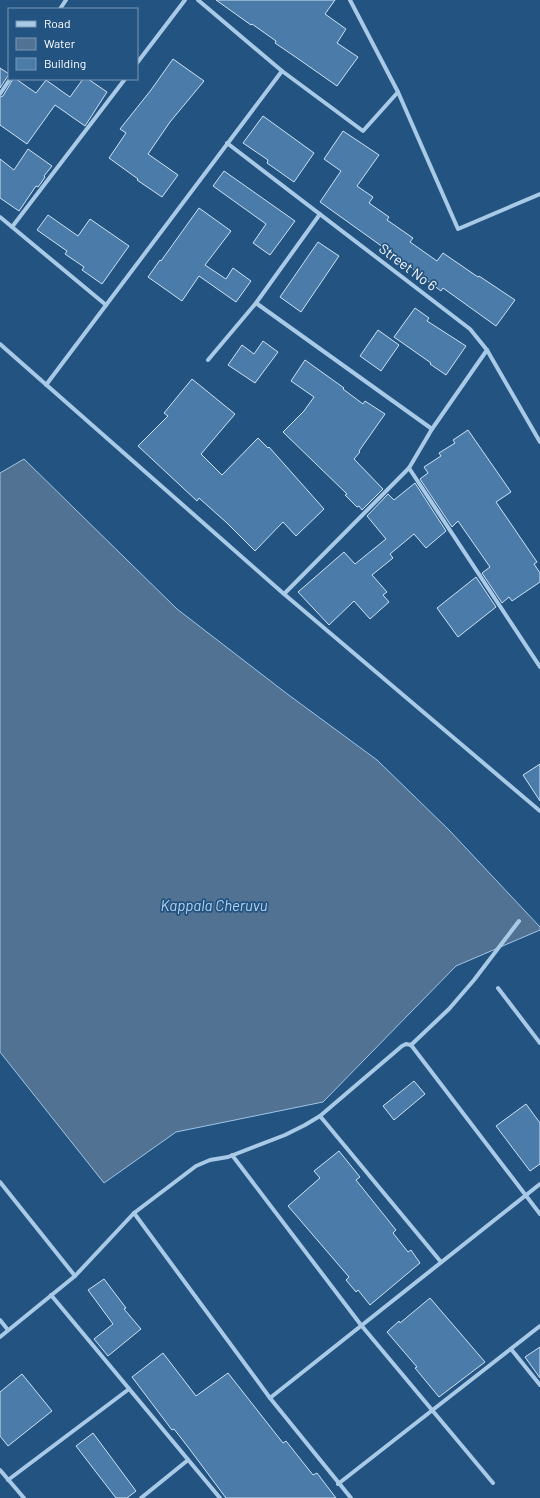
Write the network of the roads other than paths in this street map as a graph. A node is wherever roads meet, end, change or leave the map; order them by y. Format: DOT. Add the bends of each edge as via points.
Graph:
graph roads {
  1 [pos="186,0"];
  2 [pos="198,0"];
  3 [pos="350,0"];
  4 [pos="138,62"];
  5 [pos="282,71"];
  6 [pos="9,80"];
  7 [pos="124,80"];
  8 [pos="398,92"];
  9 [pos="0,94"];
  10 [pos="227,143"];
  11 [pos="540,194"];
  12 [pos="320,214"];
  13 [pos="0,217"];
  14 [pos="12,227"];
  15 [pos="256,303"];
  16 [pos="106,305"];
  17 [pos="0,344"];
  18 [pos="487,350"];
  19 [pos="208,360"];
  20 [pos="46,385"];
  21 [pos="432,429"];
  22 [pos="540,442"];
  23 [pos="409,468"];
  24 [pos="284,594"];
  25 [pos="540,667"];
  26 [pos="540,811"];
  27 [pos="519,921"];
  28 [pos="498,988"];
  29 [pos="540,1043"];
  30 [pos="411,1045"];
  31 [pos="320,1116"];
  32 [pos="232,1155"];
  33 [pos="0,1182"];
  34 [pos="540,1184"];
  35 [pos="525,1196"];
  36 [pos="134,1213"];
  37 [pos="540,1214"];
  38 [pos="441,1262"];
  39 [pos="75,1276"];
  40 [pos="51,1295"];
  41 [pos="0,1320"];
  42 [pos="360,1325"];
  43 [pos="540,1326"];
  44 [pos="8,1330"];
  45 [pos="0,1337"];
  46 [pos="511,1349"];
  47 [pos="540,1385"];
  48 [pos="129,1390"];
  49 [pos="270,1398"];
  50 [pos="432,1411"];
  51 [pos="188,1460"];
  52 [pos="0,1470"];
  53 [pos="8,1480"];
  54 [pos="493,1483"];
  55 [pos="338,1484"];
  56 [pos="24,1498"];
  57 [pos="141,1498"];
  58 [pos="220,1498"];
  59 [pos="351,1498"];
  1 -- 4 [label="street"];
  2 -- 5 [label="street"];
  3 -- 8 [label="street"];
  5 -- 8 [label="street" via="363,131"];
  5 -- 10 [label="street"];
  6 -- 9 [label="street"];
  7 -- 14 [label="street"];
  8 -- 11 [label="street" via="458,229"];
  10 -- 12 [label="street, Street No 6"];
  10 -- 16 [label="street"];
  12 -- 15 [label="street"];
  12 -- 18 [label="street, Street No 6" via="470,329"];
  13 -- 14 [label="street"];
  14 -- 16 [label="street"];
  15 -- 19 [label="street"];
  15 -- 21 [label="street"];
  16 -- 20 [label="street"];
  17 -- 20 [label="street"];
  18 -- 21 [label="street"];
  18 -- 22 [label="street, Street No 6"];
  20 -- 24 [label="street"];
  21 -- 23 [label="street"];
  23 -- 24 [label="street"];
  23 -- 25 [label="street"];
  24 -- 26 [label="street"];
  27 -- 30 [label="street" via="450,1009"];
  28 -- 29 [label="street"];
  30 -- 31 [label="street" via="402,1046"];
  30 -- 35 [label="street"];
  31 -- 32 [label="street" via="285,1135"];
  31 -- 38 [label="street"];
  32 -- 36 [label="street" via="196,1166"];
  32 -- 42 [label="street"];
  33 -- 39 [label="street"];
  34 -- 35 [label="street"];
  35 -- 37 [label="street"];
  35 -- 38 [label="street"];
  36 -- 39 [label="street"];
  36 -- 49 [label="street"];
  38 -- 42 [label="street"];
  39 -- 40 [label="street"];
  40 -- 44 [label="street"];
  40 -- 48 [label="street"];
  41 -- 44 [label="street"];
  42 -- 49 [label="street"];
  42 -- 50 [label="street"];
  43 -- 46 [label="street"];
  44 -- 45 [label="street"];
  46 -- 47 [label="street"];
  46 -- 50 [label="street"];
  48 -- 51 [label="street"];
  48 -- 53 [label="street"];
  49 -- 55 [label="street"];
  50 -- 54 [label="street"];
  50 -- 55 [label="street"];
  51 -- 57 [label="street"];
  51 -- 58 [label="street"];
  52 -- 53 [label="street"];
  53 -- 56 [label="street"];
  55 -- 59 [label="street"];
}
